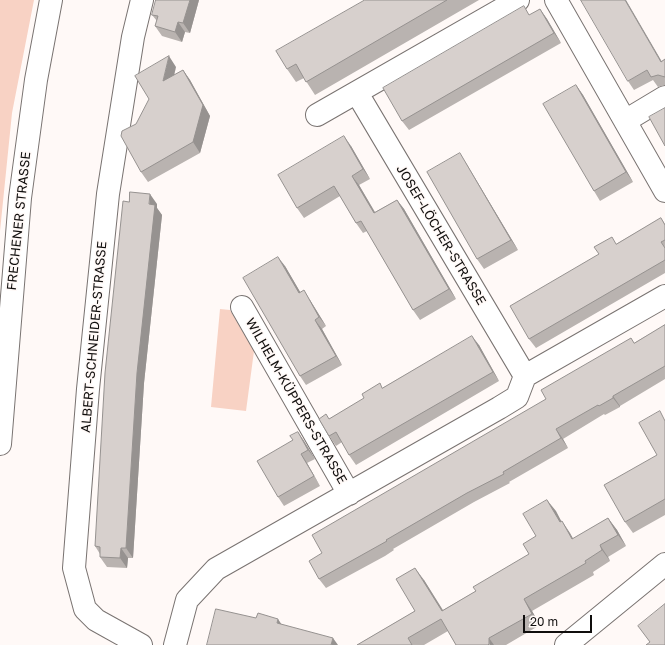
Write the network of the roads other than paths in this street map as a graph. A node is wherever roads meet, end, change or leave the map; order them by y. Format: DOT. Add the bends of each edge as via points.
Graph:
graph roads {
  1 [pos="50,0"];
  2 [pos="142,0"];
  3 [pos="518,0"];
  4 [pos="556,0"];
  5 [pos="357,93"];
  6 [pos="665,97"];
  7 [pos="317,115"];
  8 [pos="625,120"];
  9 [pos="665,191"];
  10 [pos="665,296"];
  11 [pos="242,307"];
  12 [pos="525,376"];
  13 [pos="0,444"];
  14 [pos="349,494"];
  15 [pos="665,564"];
  16 [pos="141,645"];
  17 [pos="175,645"];
  18 [pos="566,645"];
  1 -- 13 [label="street, FRECHENER STRASSE" via="20,198"];
  2 -- 16 [label="street, ALBERT-SCHNEIDER-STRASSE" via="133,37 108,194 88,389 74,568 85,609 96,620"];
  3 -- 5 [label="street"];
  4 -- 8 [label="street"];
  5 -- 7 [label="street"];
  5 -- 12 [label="street, JOSEF-LÖCHER-STRASSE"];
  6 -- 8 [label="street"];
  8 -- 9 [label="street"];
  10 -- 12 [label="street"];
  11 -- 14 [label="street, WILHELM-KÜPPERS-STRASSE"];
  12 -- 14 [label="street, WILHELM-KÜPPERS-STRASSE" via="517,397"];
  14 -- 17 [label="street, WILHELM-KÜPPERS-STRASSE" via="216,569 187,600"];
  15 -- 18 [label="street"];
}
